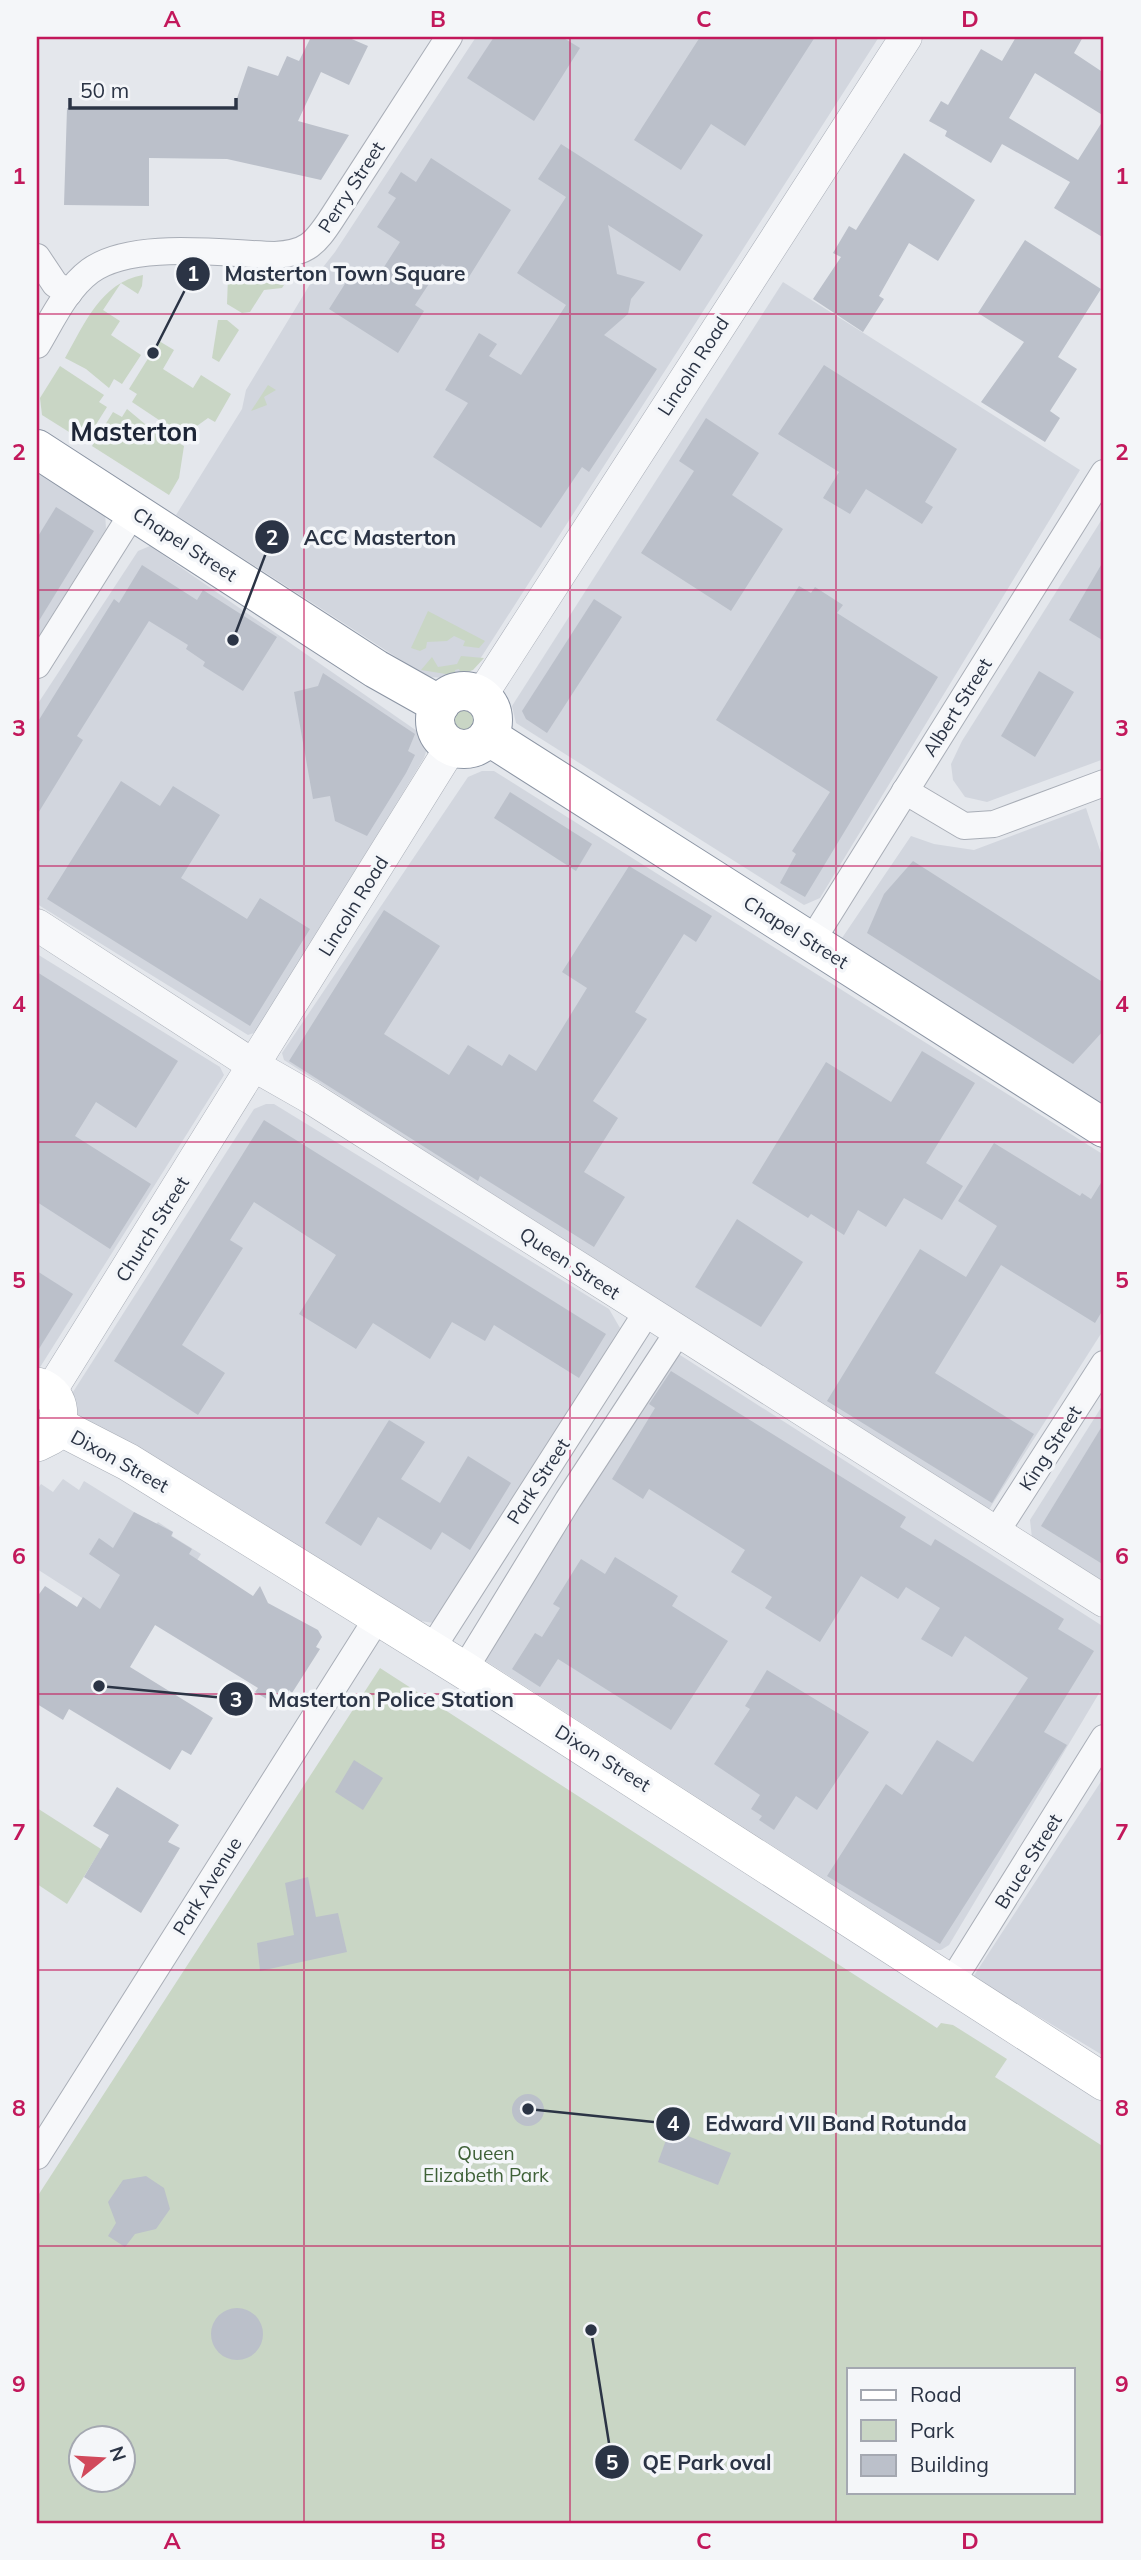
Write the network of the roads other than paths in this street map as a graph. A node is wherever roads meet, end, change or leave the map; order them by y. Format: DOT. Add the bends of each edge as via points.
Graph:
graph roads {
  1 [pos="449,37"];
  2 [pos="906,37"];
  3 [pos="37,257"];
  4 [pos="69,293"];
  5 [pos="37,345"];
  6 [pos="37,449"];
  7 [pos="1104,473"];
  8 [pos="134,511"];
  9 [pos="37,665"];
  10 [pos="481,696"];
  11 [pos="440,705"];
  12 [pos="488,736"];
  13 [pos="451,747"];
  14 [pos="1104,783"];
  15 [pos="905,791"];
  16 [pos="37,925"];
  17 [pos="811,942"];
  18 [pos="253,1065"];
  19 [pos="1104,1128"];
  20 [pos="647,1312"];
  21 [pos="678,1332"];
  22 [pos="1104,1364"];
  23 [pos="45,1412"];
  24 [pos="996,1532"];
  25 [pos="1104,1601"];
  26 [pos="378,1617"];
  27 [pos="430,1650"];
  28 [pos="464,1670"];
  29 [pos="1104,1738"];
  30 [pos="951,1983"];
  31 [pos="1104,2082"];
  32 [pos="37,2156"];
  1 -- 4 [label="street, Perry Street" via="311,245 298,253 275,255 124,255 92,269"];
  2 -- 10 [label="street, Lincoln Road"];
  3 -- 4 [label="street" via="55,284"];
  4 -- 5 [label="street, Perry Street"];
  6 -- 8 [label="highway, Chapel Street"];
  7 -- 15 [label="street, Albert Street"];
  8 -- 9 [label="street"];
  8 -- 11 [label="highway, Chapel Street" via="376,669"];
  10 -- 11 [label="highway" via="469,691 454,693"];
  10 -- 12 [label="highway" via="493,715"];
  11 -- 13 [label="highway" via="436,729"];
  12 -- 13 [label="highway" via="476,747"];
  12 -- 17 [label="highway, Chapel Street"];
  13 -- 18 [label="street, Lincoln Road"];
  14 -- 15 [label="street" via="994,824 964,826"];
  15 -- 17 [label="street, Albert Street"];
  16 -- 18 [label="street, Queen Street"];
  17 -- 19 [label="highway, Chapel Street"];
  18 -- 20 [label="street, Queen Street"];
  18 -- 23 [label="street, Church Street"];
  20 -- 21 [label="street, Queen Street"];
  20 -- 27 [label="street, Park Street"];
  21 -- 24 [label="street, Queen Street"];
  21 -- 28 [label="street, Park Street"];
  22 -- 24 [label="street, King Street"];
  23 -- 26 [label="main road, Dixon Street"];
  24 -- 25 [label="street, Queen Street"];
  26 -- 27 [label="main road, Dixon Street"];
  26 -- 32 [label="street, Park Avenue"];
  27 -- 28 [label="main road, Dixon Street"];
  28 -- 30 [label="main road, Dixon Street"];
  29 -- 30 [label="street, Bruce Street"];
  30 -- 31 [label="main road, Dixon Street"];
}
